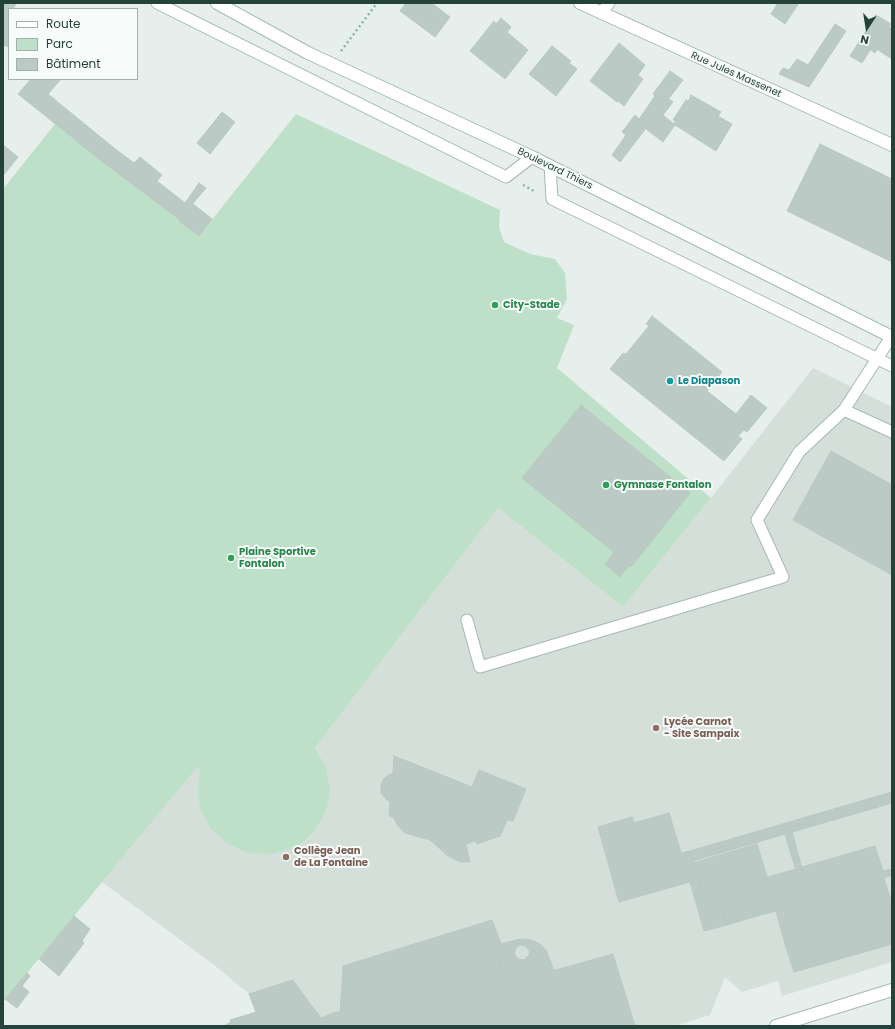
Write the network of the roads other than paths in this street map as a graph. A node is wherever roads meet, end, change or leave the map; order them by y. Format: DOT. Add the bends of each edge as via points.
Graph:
graph roads {
  1 [pos="157,3"];
  2 [pos="217,3"];
  3 [pos="580,3"];
  4 [pos="609,3"];
  5 [pos="601,13"];
  6 [pos="892,146"];
  7 [pos="532,157"];
  8 [pos="550,166"];
  9 [pos="892,337"];
  10 [pos="876,358"];
  11 [pos="892,366"];
  12 [pos="844,410"];
  13 [pos="892,432"];
  14 [pos="467,620"];
  15 [pos="892,990"];
  16 [pos="776,1026"];
  1 -- 7 [label="lane" via="506,177"];
  2 -- 7 [label="main road, Boulevard Thiers" via="308,53"];
  3 -- 5 [label="main road, Rue Jules Massenet"];
  4 -- 5 [label="lane"];
  5 -- 6 [label="main road, Rue Jules Massenet"];
  7 -- 8 [label="main road, Boulevard Thiers"];
  8 -- 9 [label="main road, Boulevard Thiers"];
  8 -- 10 [label="lane" via="552,199"];
  9 -- 10 [label="lane"];
  10 -- 11 [label="lane"];
  10 -- 12 [label="lane"];
  12 -- 13 [label="lane"];
  12 -- 14 [label="lane" via="799,452 757,520 783,577 480,667"];
  15 -- 16 [label="main road"];
}
